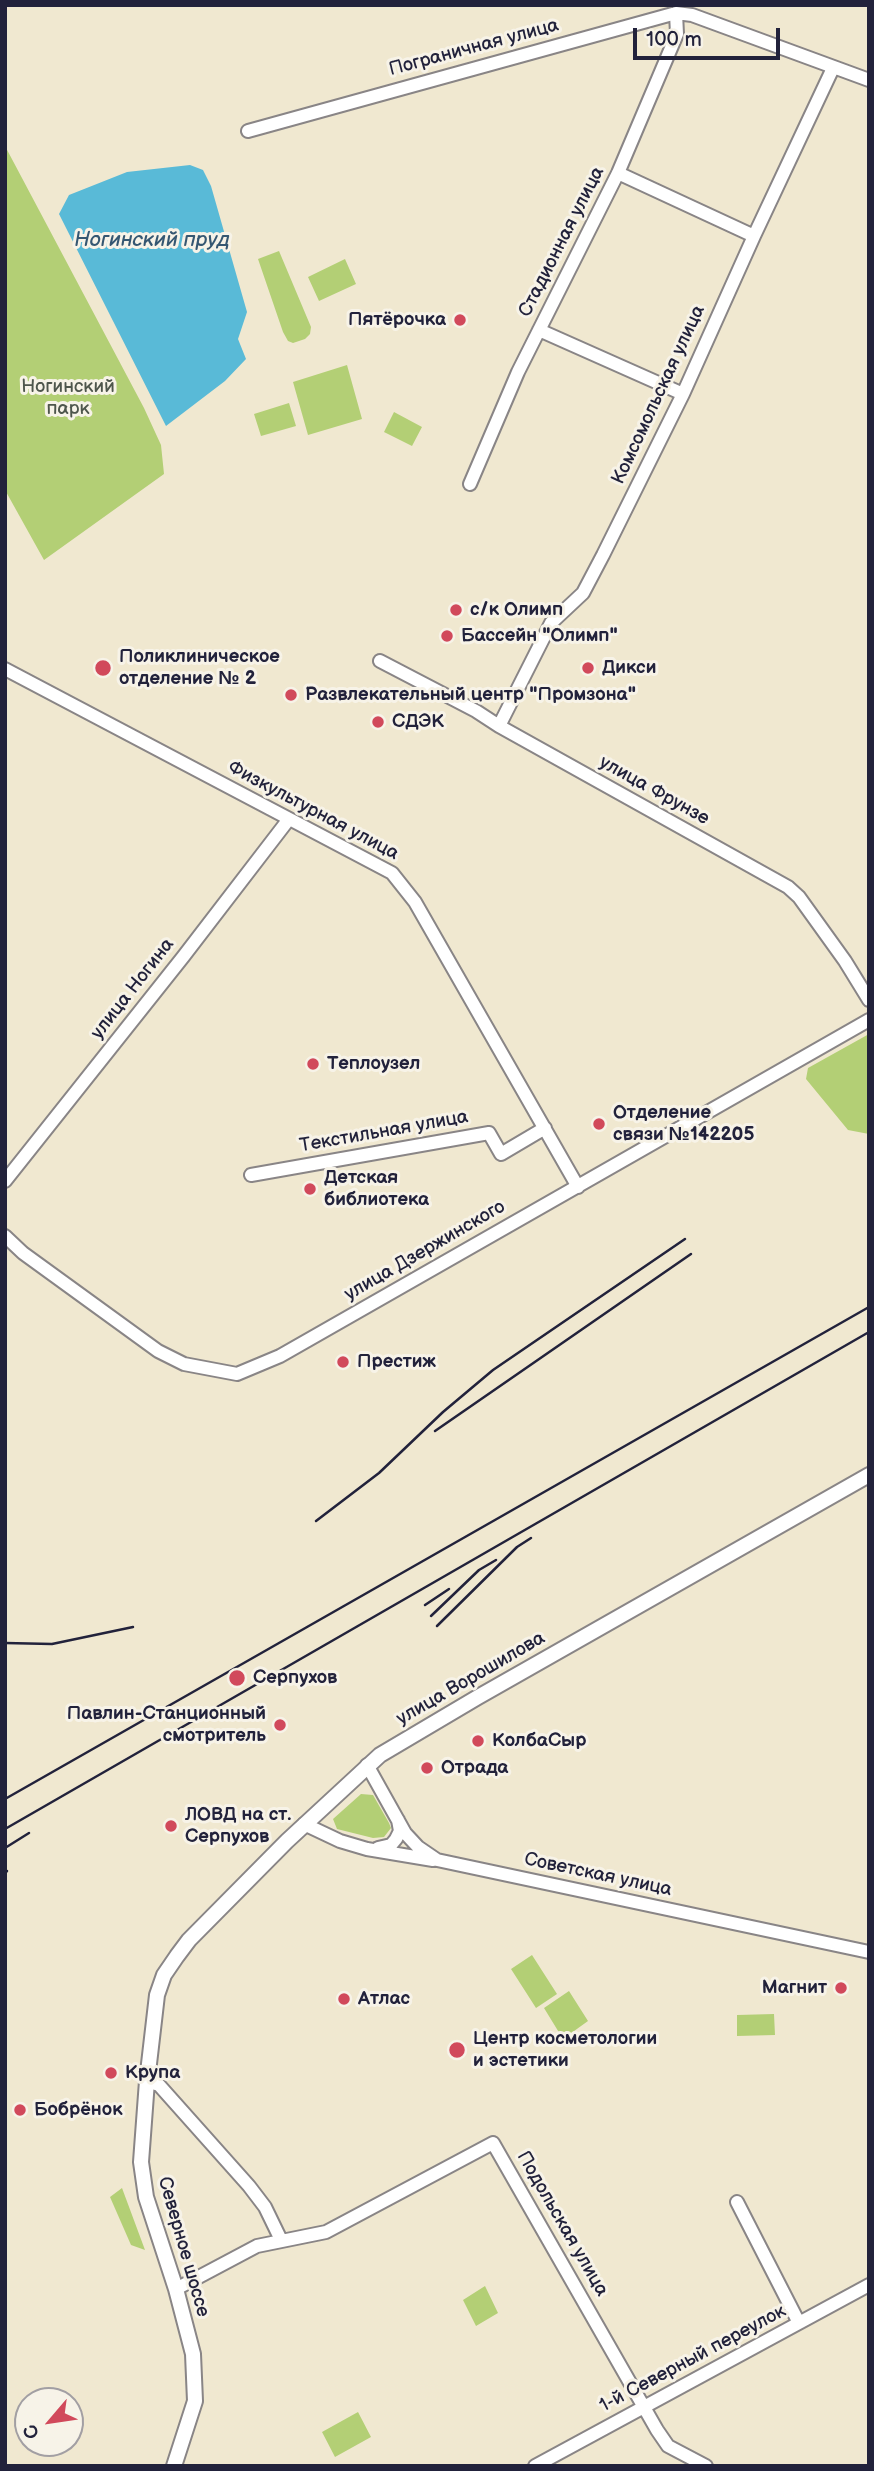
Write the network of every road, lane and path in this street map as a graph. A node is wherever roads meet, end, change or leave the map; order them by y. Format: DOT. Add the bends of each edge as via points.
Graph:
graph roads {
  1 [pos="676,13"];
  2 [pos="834,68"];
  3 [pos="869,80"];
  4 [pos="248,131"];
  5 [pos="618,173"];
  6 [pos="754,236"];
  7 [pos="539,330"];
  8 [pos="683,394"];
  9 [pos="470,484"];
  10 [pos="380,662"];
  11 [pos="5,669"];
  12 [pos="499,726"];
  13 [pos="289,819"];
  14 [pos="869,1000"];
  15 [pos="869,1020"];
  16 [pos="545,1128"];
  17 [pos="251,1175"];
  18 [pos="5,1181"];
  19 [pos="578,1187"];
  20 [pos="5,1236"];
  21 [pos="869,1475"];
  22 [pos="367,1765"];
  23 [pos="398,1819"];
  24 [pos="304,1824"];
  25 [pos="367,1849"];
  26 [pos="437,1860"];
  27 [pos="869,1952"];
  28 [pos="157,1995"];
  29 [pos="147,2081"];
  30 [pos="737,2202"];
  31 [pos="281,2240"];
  32 [pos="869,2285"];
  33 [pos="176,2289"];
  34 [pos="799,2323"];
  35 [pos="644,2408"];
  36 [pos="174,2466"];
  37 [pos="535,2466"];
  38 [pos="706,2466"];
  1 -- 2 [label="street, Пограничная улица"];
  1 -- 4 [label="street, Пограничная улица"];
  1 -- 5 [label="street, Стадионная улица" via="677,33"];
  2 -- 3 [label="street, Пограничная улица"];
  2 -- 6 [label="street, Комсомольская улица"];
  5 -- 6 [label="street"];
  5 -- 7 [label="street, Стадионная улица"];
  6 -- 8 [label="street, Комсомольская улица"];
  7 -- 8 [label="street"];
  7 -- 9 [label="street, Стадионная улица"];
  8 -- 12 [label="street, Комсомольская улица" via="583,593 551,623"];
  10 -- 12 [label="street, улица Фрунзе"];
  11 -- 13 [label="street, Физкультурная улица"];
  12 -- 14 [label="street, улица Фрунзе" via="788,887 807,907"];
  13 -- 16 [label="street, Физкультурная улица" via="392,873 415,902"];
  13 -- 18 [label="street, улица Ногина"];
  15 -- 19 [label="street, улица Дзержинского"];
  16 -- 17 [label="street, Текстильная улица" via="501,1154 489,1133"];
  16 -- 19 [label="street, Физкультурная улица"];
  19 -- 20 [label="street, улица Дзержинского" via="280,1356 237,1374 184,1364 158,1351"];
  21 -- 22 [label="main road, улица Ворошилова" via="468,1702"];
  22 -- 23 [label="street, Советская улица"];
  22 -- 24 [label="main road, улица Ворошилова"];
  23 -- 25 [label="street" via="400,1831 391,1844"];
  23 -- 26 [label="street, Советская улица" via="411,1840"];
  24 -- 25 [label="street"];
  24 -- 28 [label="main road, улица Ворошилова" via="189,1940 164,1975"];
  25 -- 26 [label="street"];
  26 -- 27 [label="street, Советская улица"];
  28 -- 29 [label="main road, Северное шоссе"];
  29 -- 31 [label="street" via="159,2085 249,2186"];
  29 -- 33 [label="main road, Северное шоссе" via="142,2174"];
  30 -- 34 [label="street"];
  31 -- 33 [label="street, Подольская улица" via="257,2246"];
  31 -- 35 [label="street, Подольская улица" via="330,2231 493,2143"];
  32 -- 34 [label="street, 1-й Северный переулок"];
  33 -- 36 [label="main road, Северное шоссе" via="193,2354 195,2401"];
  34 -- 35 [label="street, 1-й Северный переулок"];
  35 -- 37 [label="street, 1-й Северный переулок"];
  35 -- 38 [label="street, Подольская улица" via="668,2446"];
}
